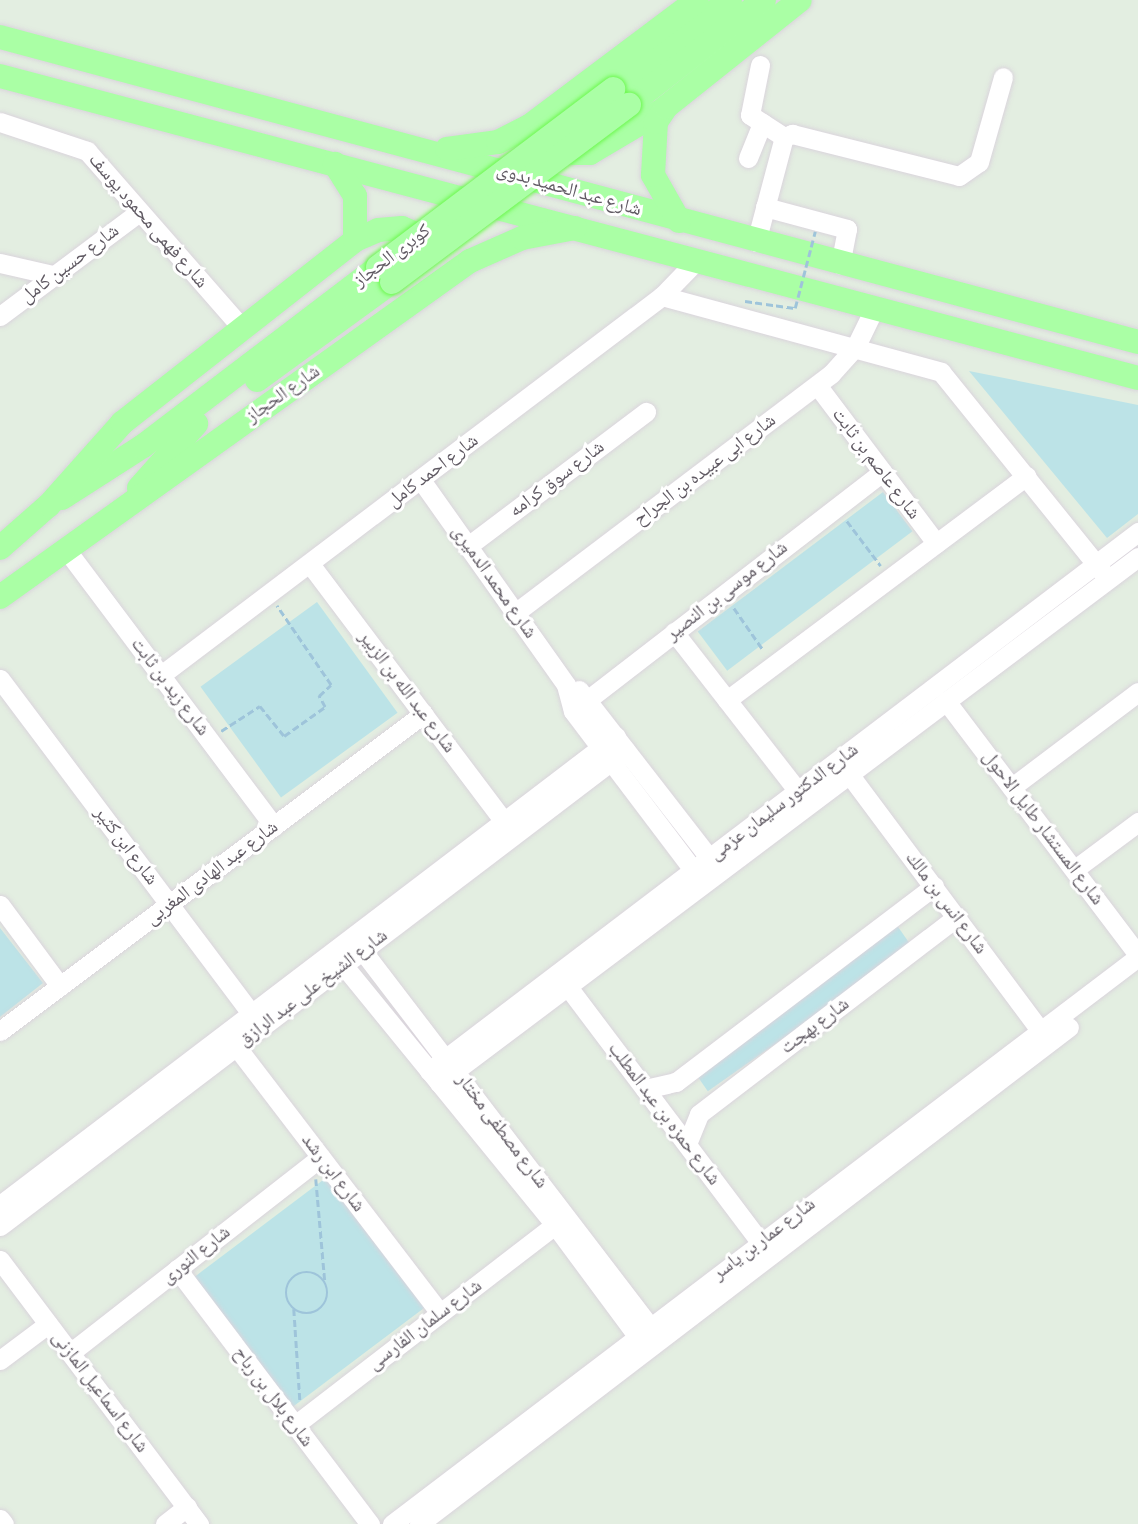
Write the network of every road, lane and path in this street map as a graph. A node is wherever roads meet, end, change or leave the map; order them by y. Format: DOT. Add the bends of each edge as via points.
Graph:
graph roads {
  1 [pos="697,0"];
  2 [pos="730,0"];
  3 [pos="764,0"];
  4 [pos="800,0"];
  5 [pos="0,37"];
  6 [pos="760,65"];
  7 [pos="0,76"];
  8 [pos="1003,77"];
  9 [pos="621,97"];
  10 [pos="666,107"];
  11 [pos="553,109"];
  12 [pos="0,122"];
  13 [pos="762,124"];
  14 [pos="784,137"];
  15 [pos="428,150"];
  16 [pos="748,158"];
  17 [pos="335,164"];
  18 [pos="765,207"];
  19 [pos="139,212"];
  20 [pos="679,221"];
  21 [pos="584,227"];
  22 [pos="815,232"];
  23 [pos="355,240"];
  24 [pos="756,242"];
  25 [pos="698,259"];
  26 [pos="0,263"];
  27 [pos="840,264"];
  28 [pos="455,273"];
  29 [pos="53,275"];
  30 [pos="385,275"];
  31 [pos="662,296"];
  32 [pos="755,302"];
  33 [pos="874,309"];
  34 [pos="0,316"];
  35 [pos="243,329"];
  36 [pos="1138,342"];
  37 [pos="856,346"];
  38 [pos="1138,378"];
  39 [pos="817,385"];
  40 [pos="646,412"];
  41 [pos="882,472"];
  42 [pos="1026,476"];
  43 [pos="421,480"];
  44 [pos="132,501"];
  45 [pos="49,505"];
  46 [pos="836,507"];
  47 [pos="1138,532"];
  48 [pos="936,544"];
  49 [pos="468,546"];
  50 [pos="0,548"];
  51 [pos="65,548"];
  52 [pos="1138,557"];
  53 [pos="310,564"];
  54 [pos="1102,572"];
  55 [pos="890,578"];
  56 [pos="269,594"];
  57 [pos="723,594"];
  58 [pos="0,597"];
  59 [pos="515,613"];
  60 [pos="674,632"];
  61 [pos="774,665"];
  62 [pos="161,675"];
  63 [pos="0,679"];
  64 [pos="1138,692"];
  65 [pos="727,700"];
  66 [pos="946,701"];
  67 [pos="580,705"];
  68 [pos="423,714"];
  69 [pos="209,740"];
  70 [pos="613,749"];
  71 [pos="849,774"];
  72 [pos="1012,787"];
  73 [pos="798,791"];
  74 [pos="504,821"];
  75 [pos="1138,822"];
  76 [pos="274,826"];
  77 [pos="1075,869"];
  78 [pos="707,871"];
  79 [pos="934,886"];
  80 [pos="169,904"];
  81 [pos="0,905"];
  82 [pos="957,917"];
  83 [pos="357,944"];
  84 [pos="1138,956"];
  85 [pos="338,959"];
  86 [pos="1138,974"];
  87 [pos="60,986"];
  88 [pos="568,987"];
  89 [pos="251,1013"];
  90 [pos="0,1031"];
  91 [pos="1041,1032"];
  92 [pos="231,1040"];
  93 [pos="452,1064"];
  94 [pos="434,1077"];
  95 [pos="645,1089"];
  96 [pos="687,1144"];
  97 [pos="318,1160"];
  98 [pos="0,1205"];
  99 [pos="555,1225"];
  100 [pos="0,1226"];
  101 [pos="760,1242"];
  102 [pos="0,1260"];
  103 [pos="177,1269"];
  104 [pos="325,1282"];
  105 [pos="294,1309"];
  106 [pos="440,1313"];
  107 [pos="48,1324"];
  108 [pos="643,1332"];
  109 [pos="70,1353"];
  110 [pos="0,1360"];
  111 [pos="298,1422"];
  112 [pos="187,1507"];
  113 [pos="0,1519"];
  114 [pos="4,1524"];
  115 [pos="166,1524"];
  116 [pos="199,1524"];
  117 [pos="370,1524"];
  118 [pos="392,1524"];
  119 [pos="419,1524"];
  1 -- 11 [label="main road"];
  2 -- 9 [label="main road, كوبرى الحجاز"];
  3 -- 9 [label="main road, كوبرى الحجاز"];
  4 -- 10 [label="main road"];
  5 -- 15 [label="main road, شارع عبد الحميد بدوى"];
  6 -- 13 [label="street" via="750,115"];
  7 -- 17 [label="main road, شارع عبد الحميد بدوى"];
  8 -- 14 [label="street" via="979,162 959,176 792,134"];
  9 -- 30 [label="main road, كوبرى الحجاز, bridge"];
  10 -- 11 [label="main road" via="598,151 583,154 556,139"];
  10 -- 20 [label="main road" via="652,135 650,162 657,188"];
  11 -- 15 [label="main road" via="498,142"];
  12 -- 19 [label="street, شارع فهمى محمود يوسف" via="87,151"];
  13 -- 14 [label="street"];
  13 -- 16 [label="street"];
  14 -- 18 [label="street"];
  15 -- 20 [label="main road, شارع عبد الحميد بدوى"];
  17 -- 21 [label="main road, شارع عبد الحميد بدوى"];
  17 -- 23 [label="main road" via="355,195"];
  18 -- 24 [label="street"];
  18 -- 27 [label="street" via="847,229"];
  19 -- 29 [label="street, شارع حسين كامل"];
  19 -- 35 [label="street, شارع فهمى محمود يوسف"];
  20 -- 24 [label="main road, شارع عبد الحميد بدوى"];
  21 -- 25 [label="main road, شارع عبد الحميد بدوى"];
  21 -- 28 [label="main road, شارع الحجاز" via="504,244"];
  22 -- 32 [label="path, bridge" via="795,308"];
  23 -- 28 [label="main road" via="390,228 414,231 444,251"];
  23 -- 35 [label="main road"];
  24 -- 27 [label="main road, شارع عبد الحميد بدوى"];
  25 -- 31 [label="street, شارع احمد كامل"];
  25 -- 33 [label="main road, شارع عبد الحميد بدوى"];
  26 -- 29 [label="street"];
  27 -- 36 [label="main road, شارع عبد الحميد بدوى"];
  28 -- 44 [label="main road, شارع الحجاز"];
  29 -- 34 [label="street, شارع حسين كامل"];
  30 -- 44 [label="main road, كوبرى الحجاز" via="186,432"];
  30 -- 45 [label="main road, كوبرى الحجاز" via="132,454"];
  31 -- 37 [label="street"];
  31 -- 43 [label="street, شارع احمد كامل"];
  33 -- 37 [label="street, شارع ابى عبيده بن الجراح"];
  33 -- 38 [label="main road, شارع عبد الحميد بدوى"];
  35 -- 45 [label="main road" via="122,424"];
  37 -- 39 [label="street, شارع ابى عبيده بن الجراح"];
  37 -- 42 [label="street" via="942,372"];
  39 -- 41 [label="street, شارع عاصم بن ثابت"];
  39 -- 59 [label="street, شارع ابى عبيده بن الجراح"];
  40 -- 49 [label="street, شارع سوق كرامه"];
  41 -- 46 [label="street, شارع موسى بن النصير"];
  41 -- 48 [label="street, شارع عاصم بن ثابت"];
  42 -- 48 [label="street"];
  42 -- 54 [label="street"];
  43 -- 49 [label="street, شارع محمد الدميرى"];
  43 -- 53 [label="street, شارع احمد كامل"];
  44 -- 51 [label="main road, شارع الحجاز"];
  45 -- 50 [label="main road"];
  46 -- 55 [label="path"];
  46 -- 57 [label="street, شارع موسى بن النصير"];
  47 -- 54 [label="street, شارع الدكتور سليمان عزمى"];
  48 -- 55 [label="street"];
  49 -- 59 [label="street, شارع محمد الدميرى"];
  51 -- 58 [label="main road, شارع الحجاز"];
  51 -- 62 [label="street, شارع زيد بن ثابت"];
  52 -- 54 [label="street, شارع الدكتور سليمان عزمى"];
  53 -- 56 [label="street, شارع احمد كامل"];
  53 -- 68 [label="street, شارع عبد الله بن الزبير"];
  54 -- 66 [label="street, شارع الدكتور سليمان عزمى"];
  54 -- 73 [label="street, شارع الدكتور سليمان عزمى"];
  55 -- 61 [label="street"];
  56 -- 62 [label="street, شارع احمد كامل"];
  56 -- 69 [label="path" via="331,685 318,696 325,706 284,736 259,706"];
  57 -- 60 [label="street, شارع موسى بن النصير"];
  57 -- 61 [label="path"];
  59 -- 67 [label="street, شارع محمد الدميرى"];
  60 -- 65 [label="street"];
  60 -- 67 [label="street, شارع موسى بن النصير"];
  61 -- 65 [label="street"];
  62 -- 69 [label="street, شارع زيد بن ثابت"];
  63 -- 80 [label="street, شارع ابن كثير"];
  64 -- 72 [label="street"];
  65 -- 73 [label="street"];
  66 -- 71 [label="street, شارع الدكتور سليمان عزمى"];
  66 -- 72 [label="street, شارع المستشار طايل الاحول"];
  67 -- 70 [label="street, شارع محمد الدميرى"];
  68 -- 74 [label="street, شارع عبد الله بن الزبير"];
  68 -- 76 [label="street, شارع عبد الهادى المغربى"];
  69 -- 76 [label="street, شارع زيد بن ثابت"];
  70 -- 74 [label="street, شارع الشيخ على عبد الرازق"];
  70 -- 78 [label="street, شارع محمد الدميرى"];
  70 -- 83 [label="street, شارع الشيخ على عبد الرازق"];
  71 -- 78 [label="street, شارع الدكتور سليمان عزمى"];
  71 -- 79 [label="street, شارع انس بن مالك"];
  72 -- 77 [label="street, شارع المستشار طايل الاحول"];
  73 -- 78 [label="street, شارع الدكتور سليمان عزمى"];
  74 -- 83 [label="street, شارع الشيخ على عبد الرازق"];
  75 -- 77 [label="street"];
  76 -- 80 [label="street, شارع عبد الهادى المغربى"];
  77 -- 84 [label="street, شارع المستشار طايل الاحول"];
  78 -- 88 [label="street, شارع الدكتور سليمان عزمى"];
  78 -- 93 [label="street, شارع الدكتور سليمان عزمى"];
  79 -- 82 [label="street, شارع انس بن مالك"];
  79 -- 95 [label="street, شارع بهجت" via="677,1082"];
  80 -- 87 [label="street, شارع عبد الهادى المغربى"];
  80 -- 89 [label="street, شارع ابن كثير"];
  81 -- 87 [label="street"];
  82 -- 91 [label="street, شارع انس بن مالك"];
  82 -- 96 [label="street, شارع بهجت" via="699,1114"];
  83 -- 85 [label="street, شارع الشيخ على عبد الرازق"];
  83 -- 93 [label="street, شارع مصطفى مختار"];
  84 -- 91 [label="street, شارع عمار بن ياسر"];
  85 -- 89 [label="street, شارع الشيخ على عبد الرازق"];
  85 -- 92 [label="street, شارع الشيخ على عبد الرازق"];
  85 -- 94 [label="street, شارع مصطفى مختار"];
  86 -- 119 [label="street, شارع عمار بن ياسر"];
  87 -- 90 [label="street, شارع عبد الهادى المغربى"];
  88 -- 93 [label="street, شارع الدكتور سليمان عزمى"];
  88 -- 95 [label="street, شارع حمزه بن عبد المطلب"];
  89 -- 92 [label="street, شارع الشيخ على عبد الرازق"];
  91 -- 101 [label="street, شارع عمار بن ياسر"];
  92 -- 97 [label="street, شارع ابن رشد"];
  92 -- 98 [label="street, شارع الشيخ على عبد الرازق"];
  92 -- 100 [label="street, شارع الشيخ على عبد الرازق"];
  93 -- 94 [label="street, شارع الدكتور سليمان عزمى"];
  93 -- 108 [label="street, شارع مصطفى مختار"];
  94 -- 99 [label="street, شارع مصطفى مختار"];
  95 -- 96 [label="street, شارع حمزه بن عبد المطلب"];
  96 -- 101 [label="street, شارع حمزه بن عبد المطلب"];
  97 -- 103 [label="street, شارع النورى"];
  97 -- 104 [label="path"];
  97 -- 106 [label="street, شارع ابن رشد"];
  99 -- 106 [label="street, شارع سلمان الفارسى"];
  99 -- 108 [label="street, شارع مصطفى مختار"];
  101 -- 108 [label="street, شارع عمار بن ياسر"];
  102 -- 107 [label="street, شارع اسماعيل المازنى"];
  103 -- 109 [label="street, شارع النورى"];
  103 -- 111 [label="street, شارع بلال بن رباح"];
  104 -- 105 [label="path" via="324,1306 312,1313"];
  104 -- 105 [label="path" via="315,1273 296,1275 286,1291"];
  105 -- 111 [label="path"];
  106 -- 111 [label="street, شارع سلمان الفارسى"];
  107 -- 109 [label="street, شارع اسماعيل المازنى"];
  107 -- 110 [label="street"];
  108 -- 118 [label="street, شارع عمار بن ياسر"];
  109 -- 112 [label="street, شارع اسماعيل المازنى"];
  111 -- 117 [label="street, شارع بلال بن رباح"];
  112 -- 115 [label="street"];
  112 -- 116 [label="street, شارع اسماعيل المازنى"];
  113 -- 114 [label="street"];
}
